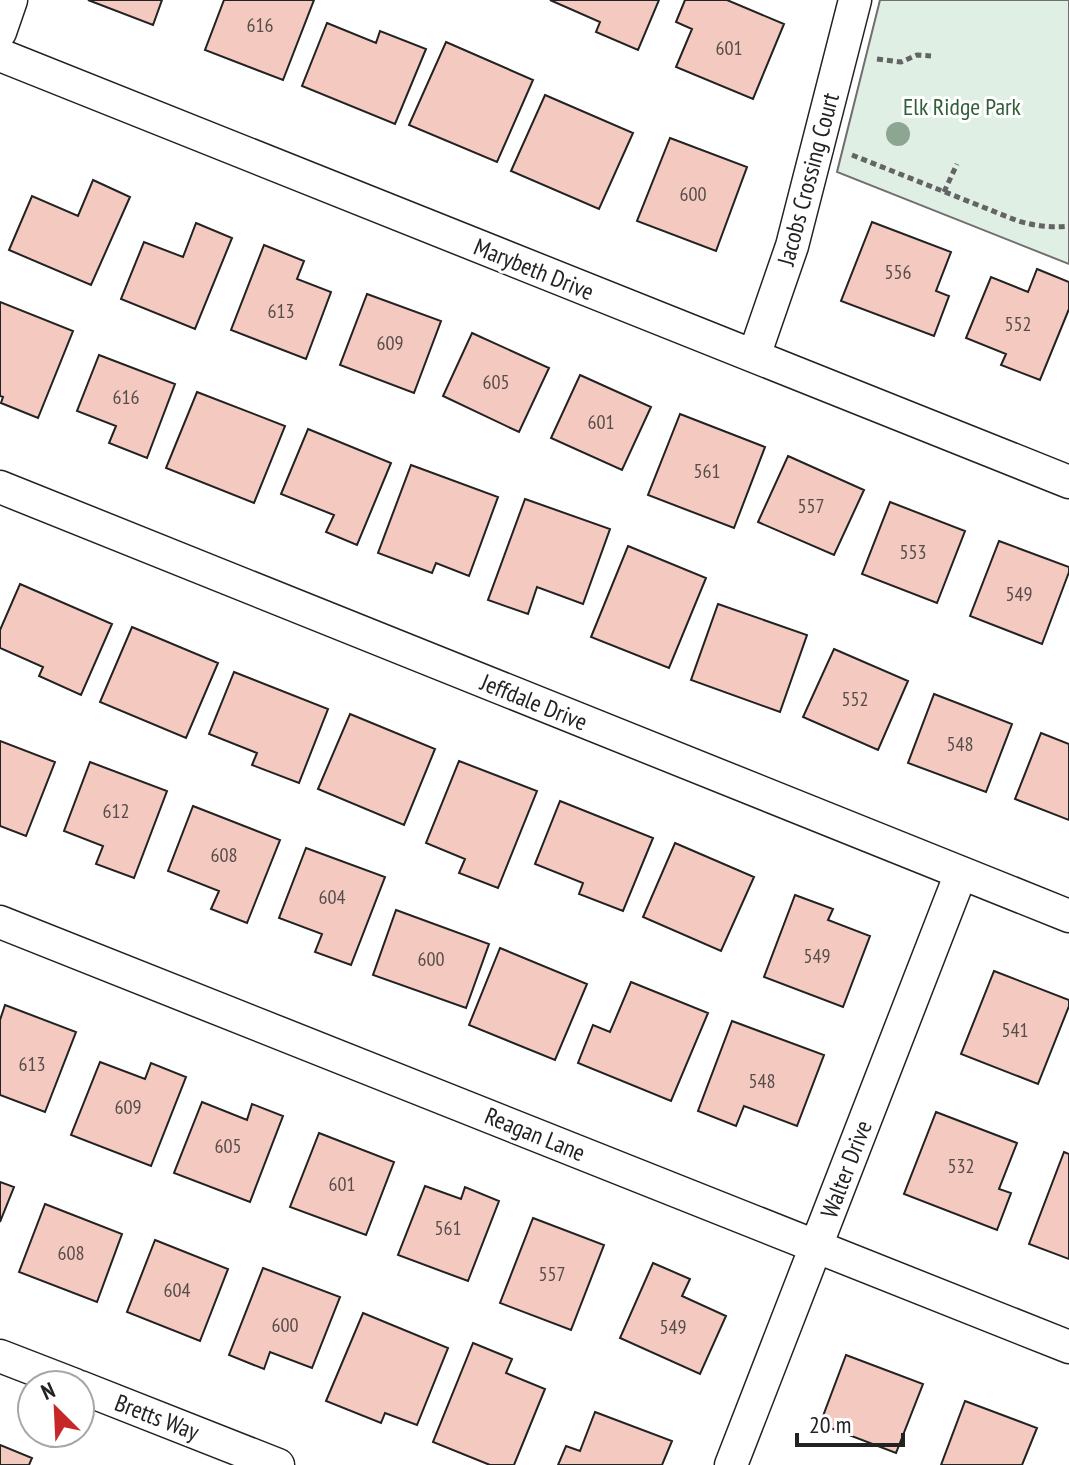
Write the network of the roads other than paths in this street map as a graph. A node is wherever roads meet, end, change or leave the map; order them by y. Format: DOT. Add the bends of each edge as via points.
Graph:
graph roads {
  1 [pos="11,0"];
  2 [pos="855,0"];
  3 [pos="0,32"];
  4 [pos="0,55"];
  5 [pos="754,356"];
  6 [pos="1069,482"];
  7 [pos="0,487"];
  8 [pos="961,873"];
  9 [pos="1069,916"];
  10 [pos="0,922"];
  11 [pos="817,1246"];
  12 [pos="1069,1347"];
  13 [pos="0,1356"];
  14 [pos="33,1369"];
  15 [pos="96,1393"];
  16 [pos="278,1465"];
  17 [pos="731,1465"];
  1 -- 3 [label="street"];
  2 -- 5 [label="street, Jacobs Crossing Court" via="792,246"];
  4 -- 5 [label="street, Marybeth Drive"];
  5 -- 6 [label="street, Marybeth Drive"];
  7 -- 8 [label="street, Jeffdale Drive"];
  8 -- 9 [label="street, Jeffdale Drive"];
  8 -- 11 [label="street, Walter Drive"];
  10 -- 11 [label="street, Reagan Lane"];
  11 -- 12 [label="street, Reagan Lane"];
  11 -- 17 [label="street, Walter Drive"];
  13 -- 14 [label="street, Bretts Way"];
  15 -- 16 [label="street, Bretts Way"];
}
